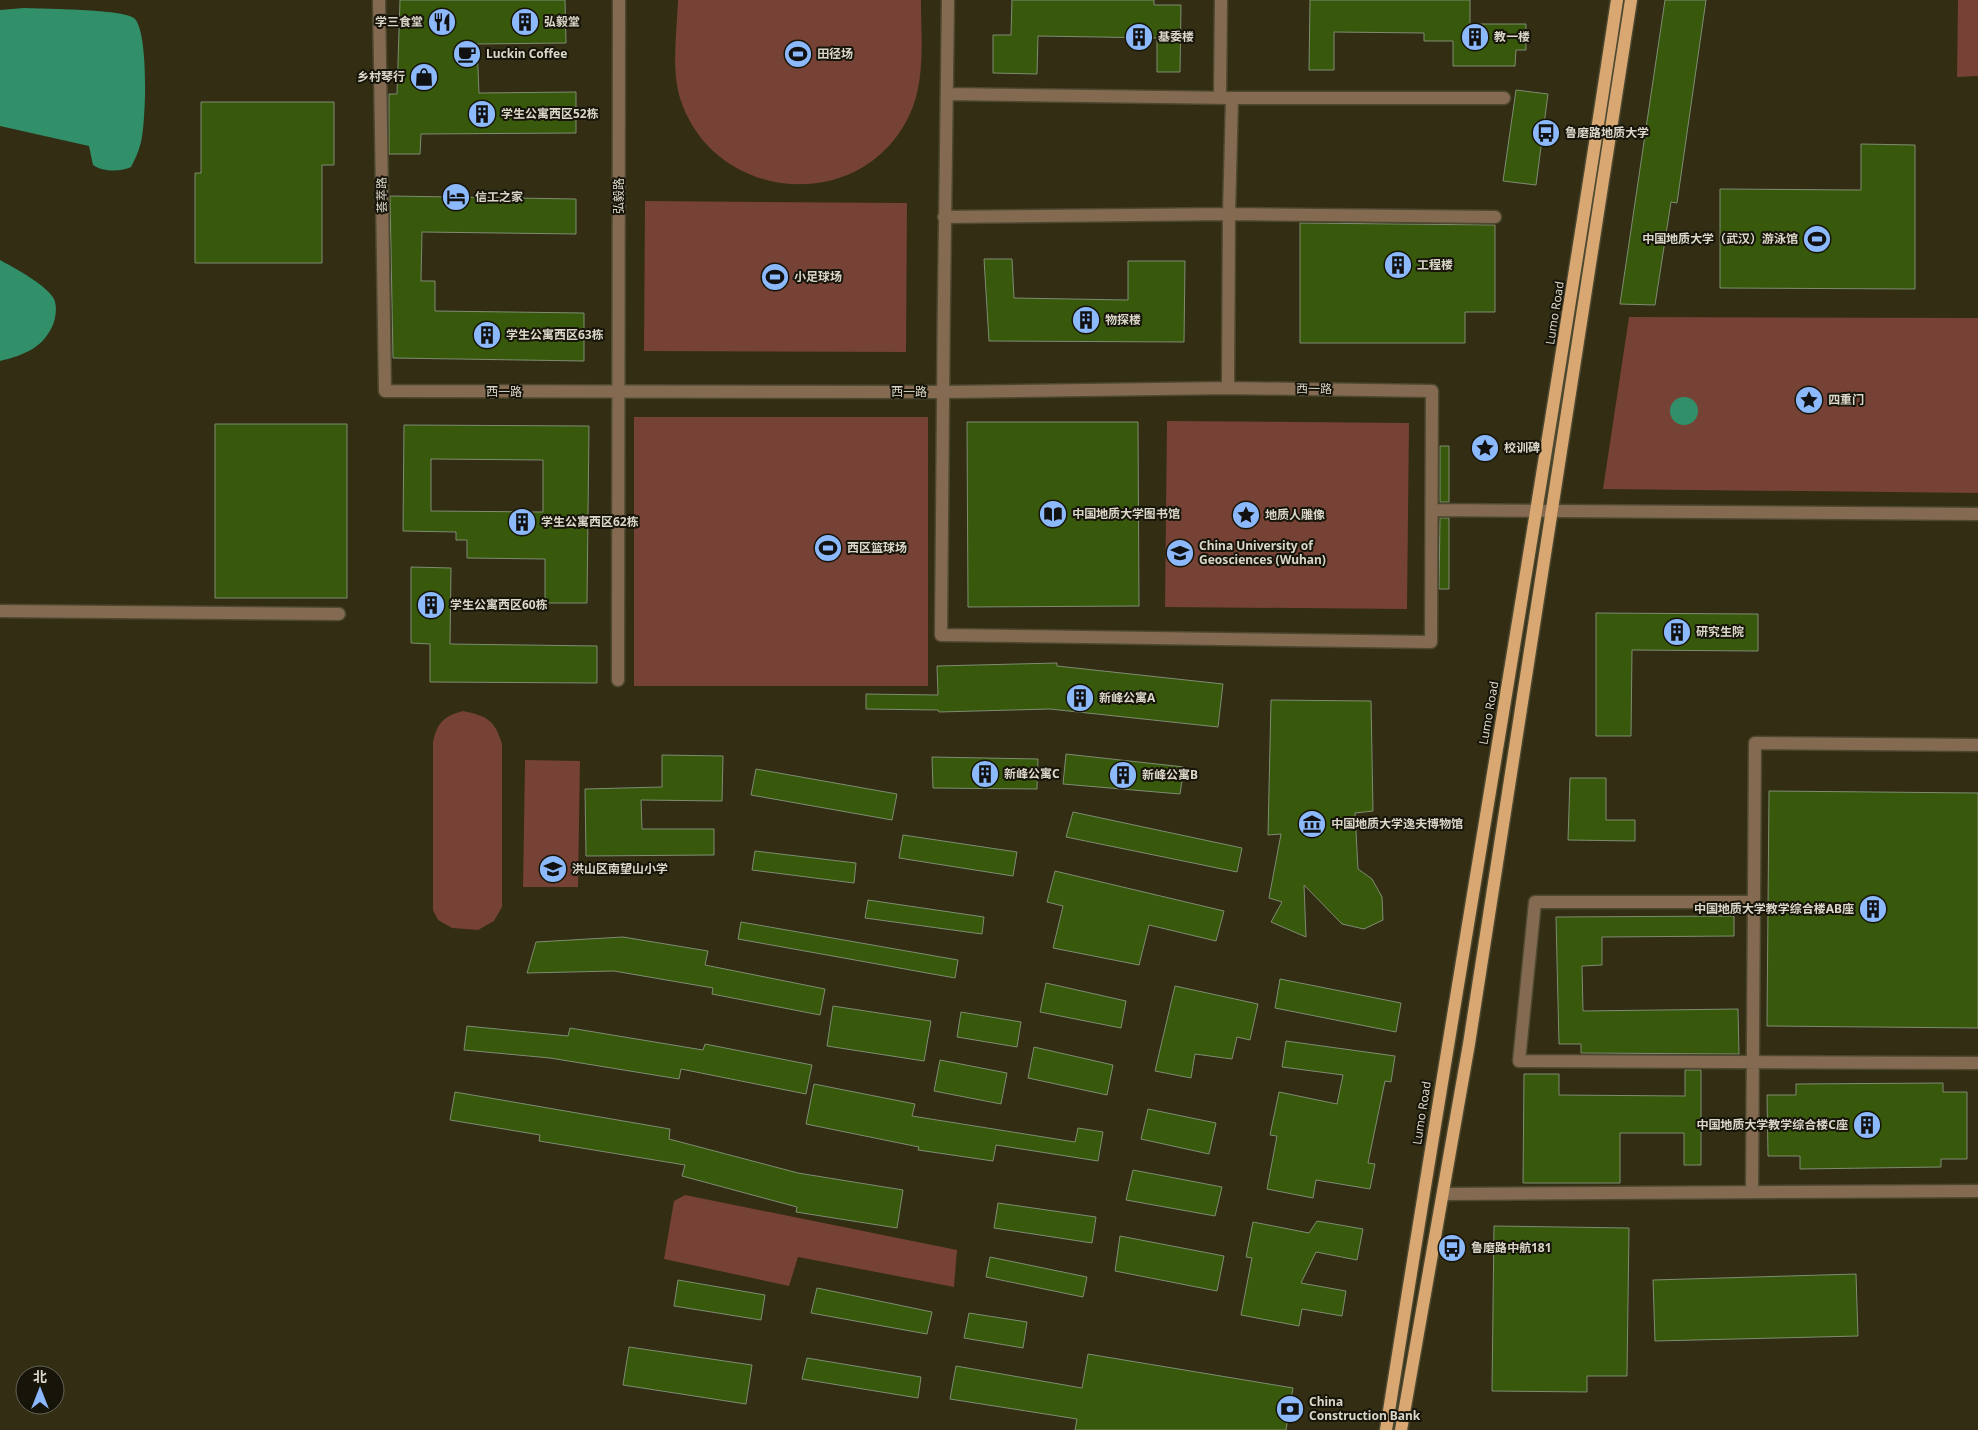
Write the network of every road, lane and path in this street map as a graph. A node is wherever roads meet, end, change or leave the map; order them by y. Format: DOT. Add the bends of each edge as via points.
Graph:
graph roads {
  1 [pos="379,0"];
  2 [pos="619,0"];
  3 [pos="948,0"];
  4 [pos="1221,0"];
  5 [pos="1617,0"];
  6 [pos="1631,0"];
  7 [pos="947,94"];
  8 [pos="1226,98"];
  9 [pos="1504,98"];
  10 [pos="1228,214"];
  11 [pos="944,217"];
  12 [pos="1495,217"];
  13 [pos="1228,388"];
  14 [pos="385,391"];
  15 [pos="619,392"];
  16 [pos="943,392"];
  17 [pos="1432,510"];
  18 [pos="1536,512"];
  19 [pos="1552,512"];
  20 [pos="1978,514"];
  21 [pos="0,611"];
  22 [pos="339,614"];
  23 [pos="618,680"];
  24 [pos="1978,745"];
  25 [pos="1754,902"];
  26 [pos="1753,1062"];
  27 [pos="1978,1063"];
  28 [pos="1978,1191"];
  29 [pos="1752,1192"];
  30 [pos="1443,1194"];
  31 [pos="1386,1430"];
  32 [pos="1401,1430"];
  1 -- 14 [label="street, 荟萃路"];
  2 -- 15 [label="street, 弘毅路"];
  3 -- 7 [label="street"];
  4 -- 8 [label="street"];
  5 -- 18 [label="main road, Lumo Road"];
  6 -- 19 [label="main road"];
  7 -- 8 [label="street"];
  7 -- 11 [label="street"];
  8 -- 9 [label="street"];
  8 -- 10 [label="street"];
  10 -- 11 [label="street"];
  10 -- 12 [label="street"];
  10 -- 13 [label="street"];
  11 -- 16 [label="street"];
  13 -- 16 [label="street, 西一路"];
  13 -- 17 [label="street, 西一路" via="1432,391"];
  14 -- 15 [label="street, 西一路"];
  15 -- 16 [label="street, 西一路"];
  15 -- 23 [label="street, 弘毅路"];
  16 -- 17 [label="street" via="941,635 1431,642"];
  17 -- 18 [label="street"];
  18 -- 19 [label="street"];
  18 -- 31 [label="main road, Lumo Road"];
  19 -- 20 [label="street"];
  19 -- 30 [label="main road"];
  21 -- 22 [label="street"];
  24 -- 25 [label="street" via="1755,743"];
  25 -- 26 [label="street"];
  25 -- 26 [label="street" via="1534,902 1519,1061"];
  26 -- 27 [label="street"];
  26 -- 29 [label="street"];
  28 -- 29 [label="street"];
  29 -- 30 [label="street"];
  30 -- 32 [label="main road"];
}
